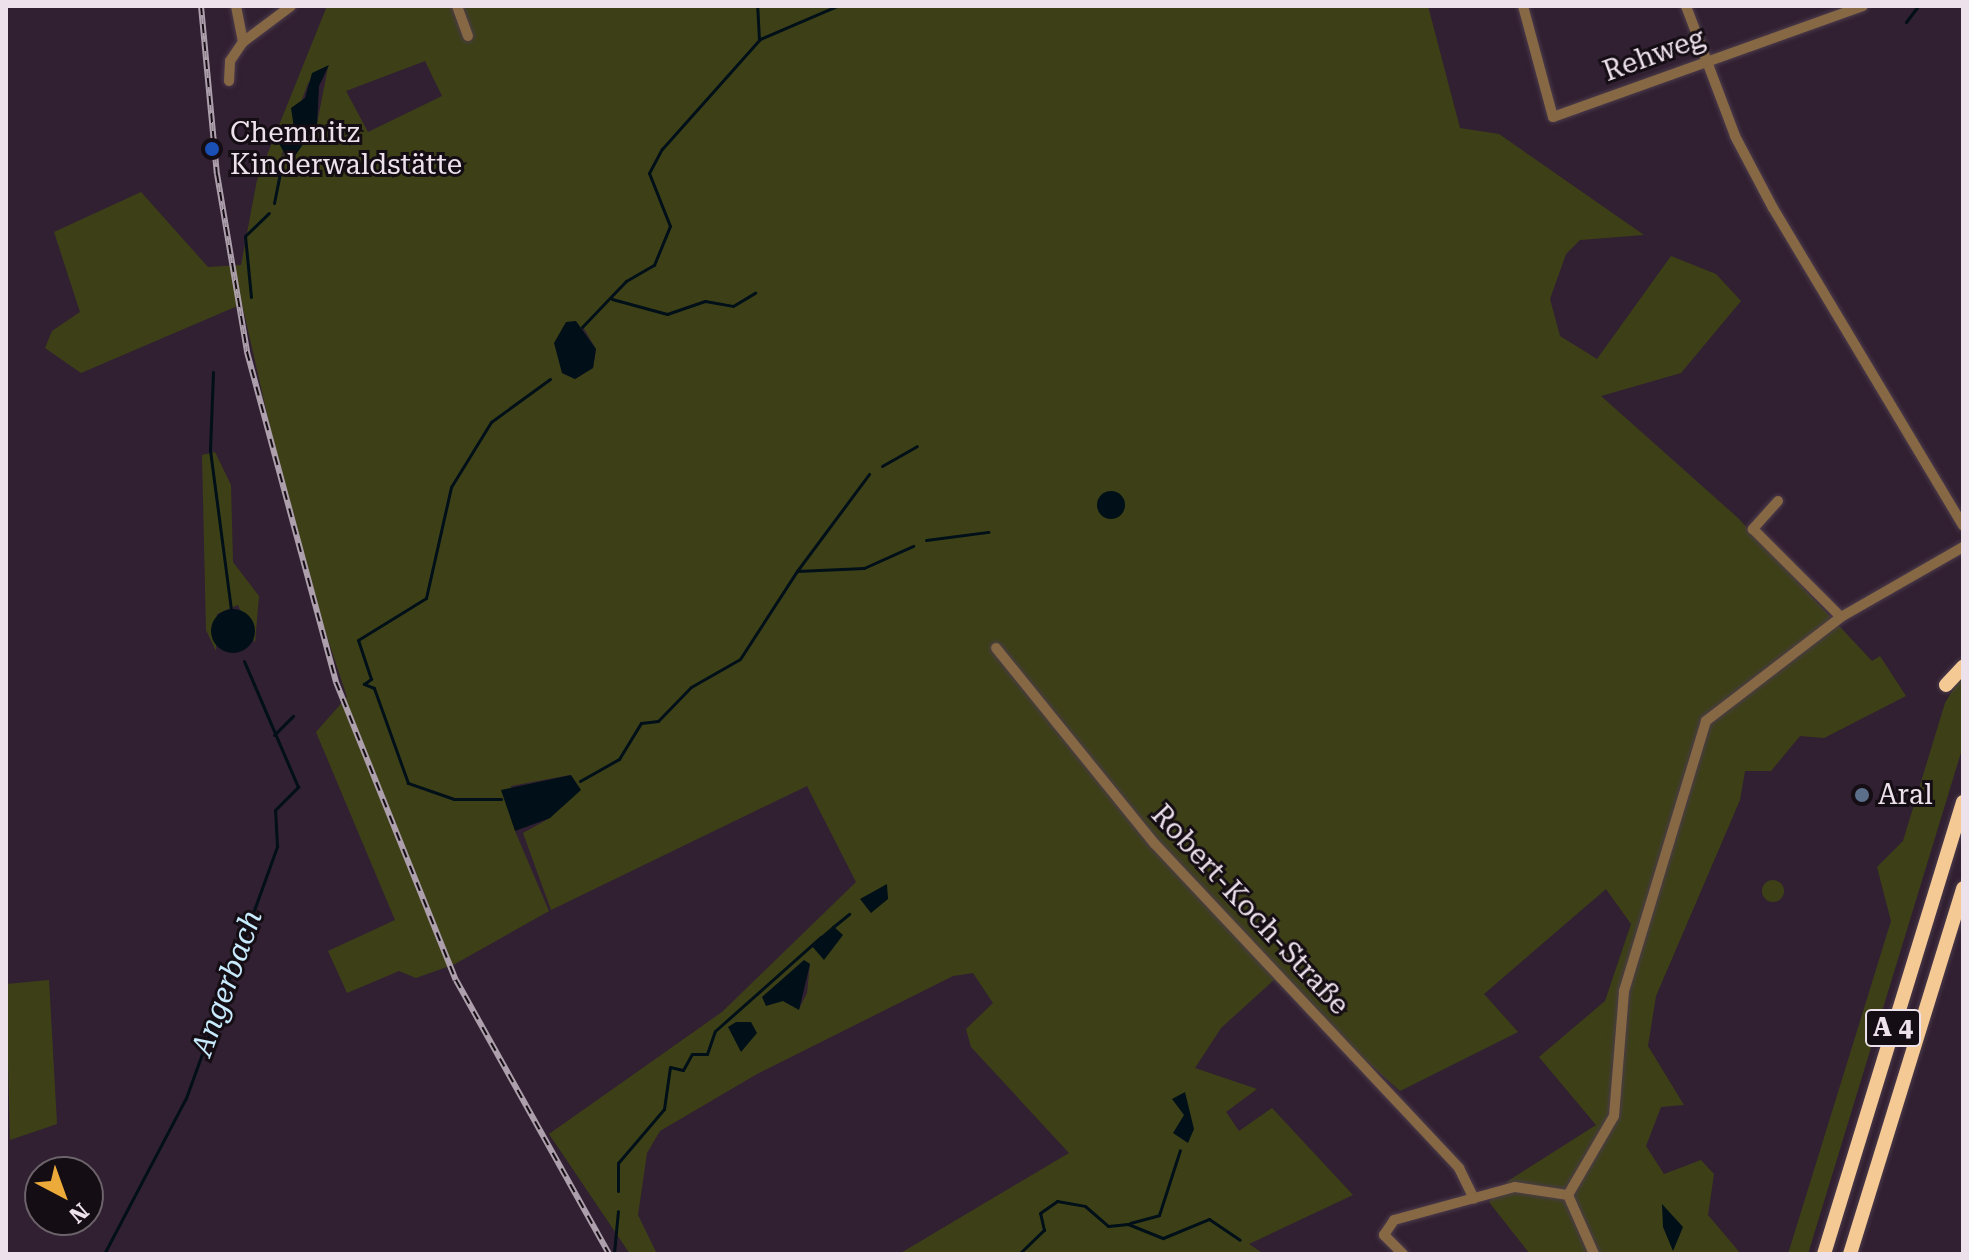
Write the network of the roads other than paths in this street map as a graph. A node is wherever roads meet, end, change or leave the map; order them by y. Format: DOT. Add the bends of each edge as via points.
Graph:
graph roads {
  1 [pos="236,6"];
  2 [pos="291,6"];
  3 [pos="457,6"];
  4 [pos="1523,6"];
  5 [pos="1686,6"];
  6 [pos="1862,7"];
  7 [pos="468,36"];
  8 [pos="243,42"];
  9 [pos="1705,61"];
  10 [pos="229,81"];
  11 [pos="1778,501"];
  12 [pos="1963,526"];
  13 [pos="1963,547"];
  14 [pos="1841,617"];
  15 [pos="996,648"];
  16 [pos="1963,667"];
  17 [pos="1946,685"];
  18 [pos="1963,802"];
  19 [pos="1963,888"];
  20 [pos="1568,1195"];
  21 [pos="1474,1199"];
  22 [pos="1403,1254"];
  23 [pos="1594,1254"];
  24 [pos="1824,1254"];
  25 [pos="1850,1254"];
  1 -- 8 [label="street"];
  2 -- 8 [label="street"];
  3 -- 7 [label="street"];
  4 -- 9 [label="street, Rehweg" via="1553,117"];
  5 -- 9 [label="street"];
  6 -- 9 [label="street, Rehweg"];
  8 -- 10 [label="street" via="230,61"];
  9 -- 12 [label="street" via="1735,136"];
  11 -- 14 [label="street" via="1753,529"];
  13 -- 14 [label="street"];
  14 -- 20 [label="street" via="1716,706 1701,729 1624,991 1614,1116"];
  15 -- 21 [label="street, Robert-Koch-Straße" via="1155,844 1459,1168"];
  16 -- 17 [label="highway"];
  18 -- 24 [label="highway, A 4"];
  19 -- 25 [label="highway, A 4"];
  20 -- 21 [label="street" via="1515,1187"];
  20 -- 23 [label="street"];
  21 -- 22 [label="street" via="1388,1224 1387,1240"];
}
